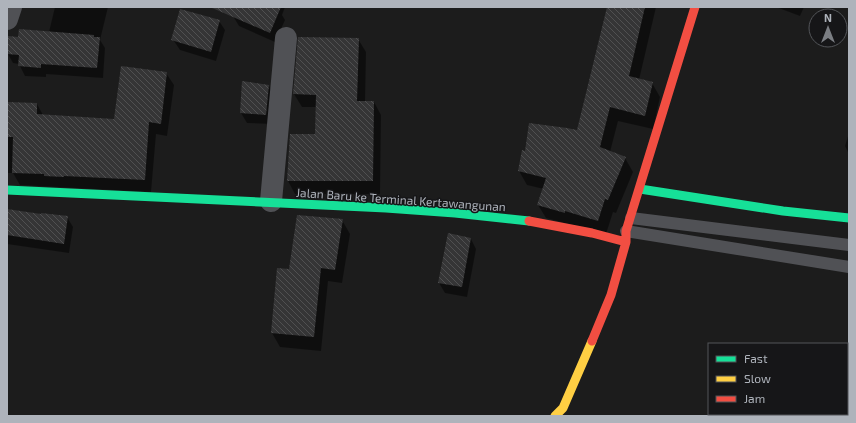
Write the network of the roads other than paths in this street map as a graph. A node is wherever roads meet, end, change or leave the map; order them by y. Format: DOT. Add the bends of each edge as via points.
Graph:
graph roads {
  1 [pos="12,7"];
  2 [pos="695,7"];
  3 [pos="7,18"];
  4 [pos="286,38"];
  5 [pos="640,189"];
  6 [pos="7,190"];
  7 [pos="272,201"];
  8 [pos="631,218"];
  9 [pos="849,218"];
  10 [pos="626,237"];
  11 [pos="849,245"];
  12 [pos="849,267"];
  13 [pos="555,416"];
  1 -- 3 [label="street"];
  2 -- 5 [label="main road"];
  4 -- 7 [label="street"];
  5 -- 8 [label="main road"];
  5 -- 9 [label="main road" via="782,211"];
  6 -- 7 [label="main road, Jalan Baru ke Terminal Kertawangunan"];
  7 -- 10 [label="main road, Jalan Baru ke Terminal Kertawangunan" via="422,210 499,218 565,227 599,235"];
  8 -- 10 [label="main road"];
  8 -- 11 [label="lane"];
  10 -- 12 [label="lane" via="782,255"];
  10 -- 13 [label="main road" via="611,294 601,320 562,408"];
}
